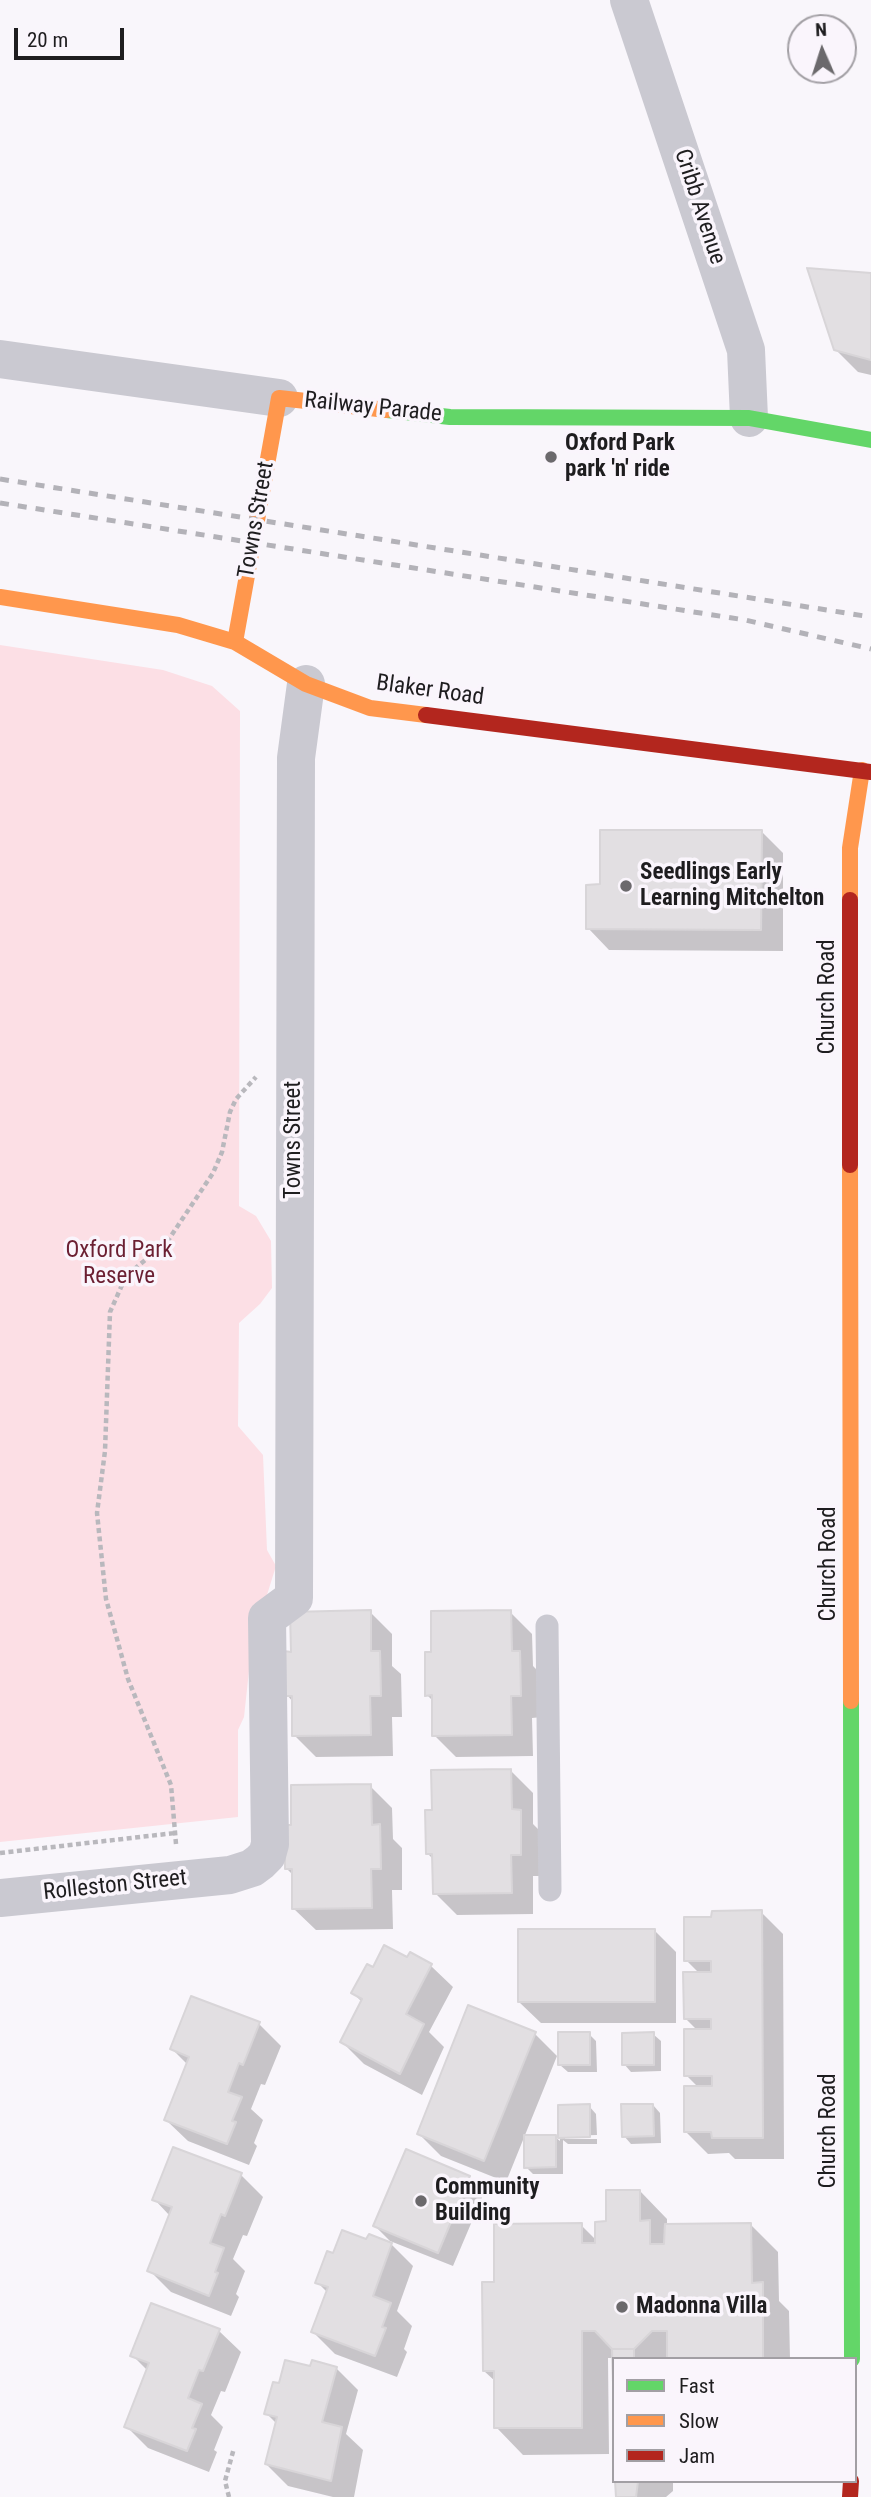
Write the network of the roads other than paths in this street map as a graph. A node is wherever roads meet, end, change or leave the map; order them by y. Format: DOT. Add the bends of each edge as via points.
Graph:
graph roads {
  1 [pos="629,0"];
  2 [pos="0,359"];
  3 [pos="279,398"];
  4 [pos="749,418"];
  5 [pos="871,440"];
  6 [pos="0,597"];
  7 [pos="235,642"];
  8 [pos="306,684"];
  9 [pos="866,771"];
  10 [pos="547,1626"];
  11 [pos="862,1801"];
  12 [pos="230,1875"];
  13 [pos="550,1890"];
  14 [pos="0,1898"];
  15 [pos="859,2338"];
  1 -- 4 [label="street, Cribb Avenue" via="746,350"];
  2 -- 3 [label="street, Railway Parade"];
  3 -- 4 [label="street, Railway Parade" via="450,417"];
  3 -- 7 [label="street, Towns Street"];
  4 -- 5 [label="street, Railway Parade"];
  6 -- 7 [label="street, Blaker Road" via="178,625"];
  7 -- 8 [label="street, Blaker Road"];
  8 -- 9 [label="street, Blaker Road" via="370,708"];
  8 -- 12 [label="street, Towns Street" via="296,758 294,1598 267,1618 270,1844 260,1862"];
  9 -- 11 [label="street, Church Road" via="850,848"];
  10 -- 13 [label="lane"];
  11 -- 15 [label="street, Church Road"];
  12 -- 14 [label="street, Rolleston Street"];
}
